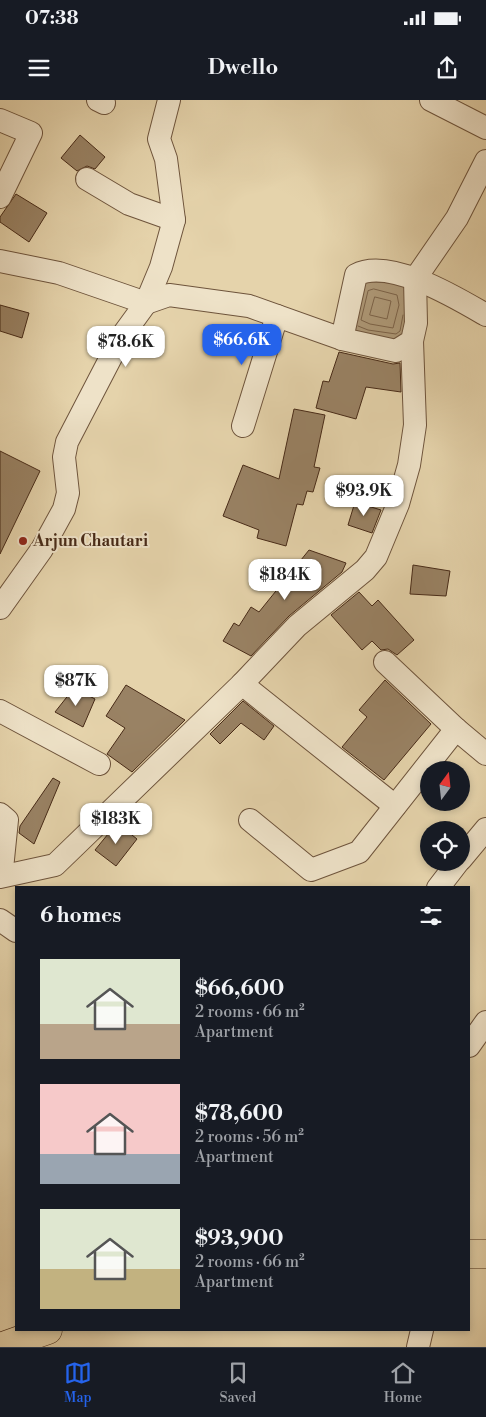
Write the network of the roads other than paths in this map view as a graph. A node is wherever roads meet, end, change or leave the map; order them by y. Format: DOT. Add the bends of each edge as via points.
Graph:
graph roads {
  1 [pos="170,100"];
  2 [pos="431,100"];
  3 [pos="0,120"];
  4 [pos="486,128"];
  5 [pos="486,161"];
  6 [pos="87,179"];
  7 [pos="0,197"];
  8 [pos="174,220"];
  9 [pos="0,261"];
  10 [pos="415,279"];
  11 [pos="146,303"];
  12 [pos="277,316"];
  13 [pos="486,316"];
  14 [pos="342,339"];
  15 [pos="412,341"];
  16 [pos="243,426"];
  17 [pos="0,608"];
  18 [pos="385,662"];
  19 [pos="242,684"];
  20 [pos="0,711"];
  21 [pos="456,729"];
  22 [pos="486,754"];
  23 [pos="99,764"];
  24 [pos="395,806"];
  25 [pos="0,814"];
  26 [pos="250,820"];
  27 [pos="486,829"];
  28 [pos="470,848"];
  29 [pos="451,871"];
  30 [pos="0,872"];
  31 [pos="0,877"];
  32 [pos="440,886"];
  33 [pos="0,920"];
  34 [pos="15,930"];
  35 [pos="486,1022"];
  36 [pos="470,1045"];
  37 [pos="470,1254"];
  38 [pos="486,1254"];
  39 [pos="45,1331"];
  40 [pos="422,1331"];
  41 [pos="0,1346"];
  42 [pos="418,1347"];
  1 -- 8 [label="street" via="159,138 166,159"];
  2 -- 4 [label="street"];
  3 -- 7 [label="street" via="31,133"];
  5 -- 10 [label="street" via="457,218"];
  6 -- 8 [label="street" via="129,204"];
  8 -- 11 [label="street" via="161,267"];
  9 -- 11 [label="street" via="59,274"];
  10 -- 13 [label="street" via="457,298"];
  10 -- 14 [label="street" via="373,270 356,275"];
  10 -- 15 [label="street" via="416,323"];
  11 -- 12 [label="street" via="169,295 249,306"];
  11 -- 17 [label="street" via="122,336 67,442 64,457 68,493 64,509 42,549"];
  12 -- 14 [label="street"];
  12 -- 16 [label="street"];
  14 -- 15 [label="street" via="396,351"];
  15 -- 19 [label="street" via="415,425 409,465 398,504 376,557 365,570 297,626"];
  18 -- 21 [label="street"];
  19 -- 24 [label="street"];
  19 -- 31 [label="street" via="55,865"];
  20 -- 23 [label="street"];
  21 -- 22 [label="street"];
  21 -- 24 [label="street"];
  24 -- 26 [label="street" via="359,852 311,870"];
  25 -- 30 [label="street" via="8,820"];
  27 -- 28 [label="street"];
  29 -- 32 [label="street"];
  33 -- 34 [label="street"];
  35 -- 36 [label="street"];
  37 -- 38 [label="main road"];
  39 -- 41 [label="main road"];
  40 -- 42 [label="street"];
}
